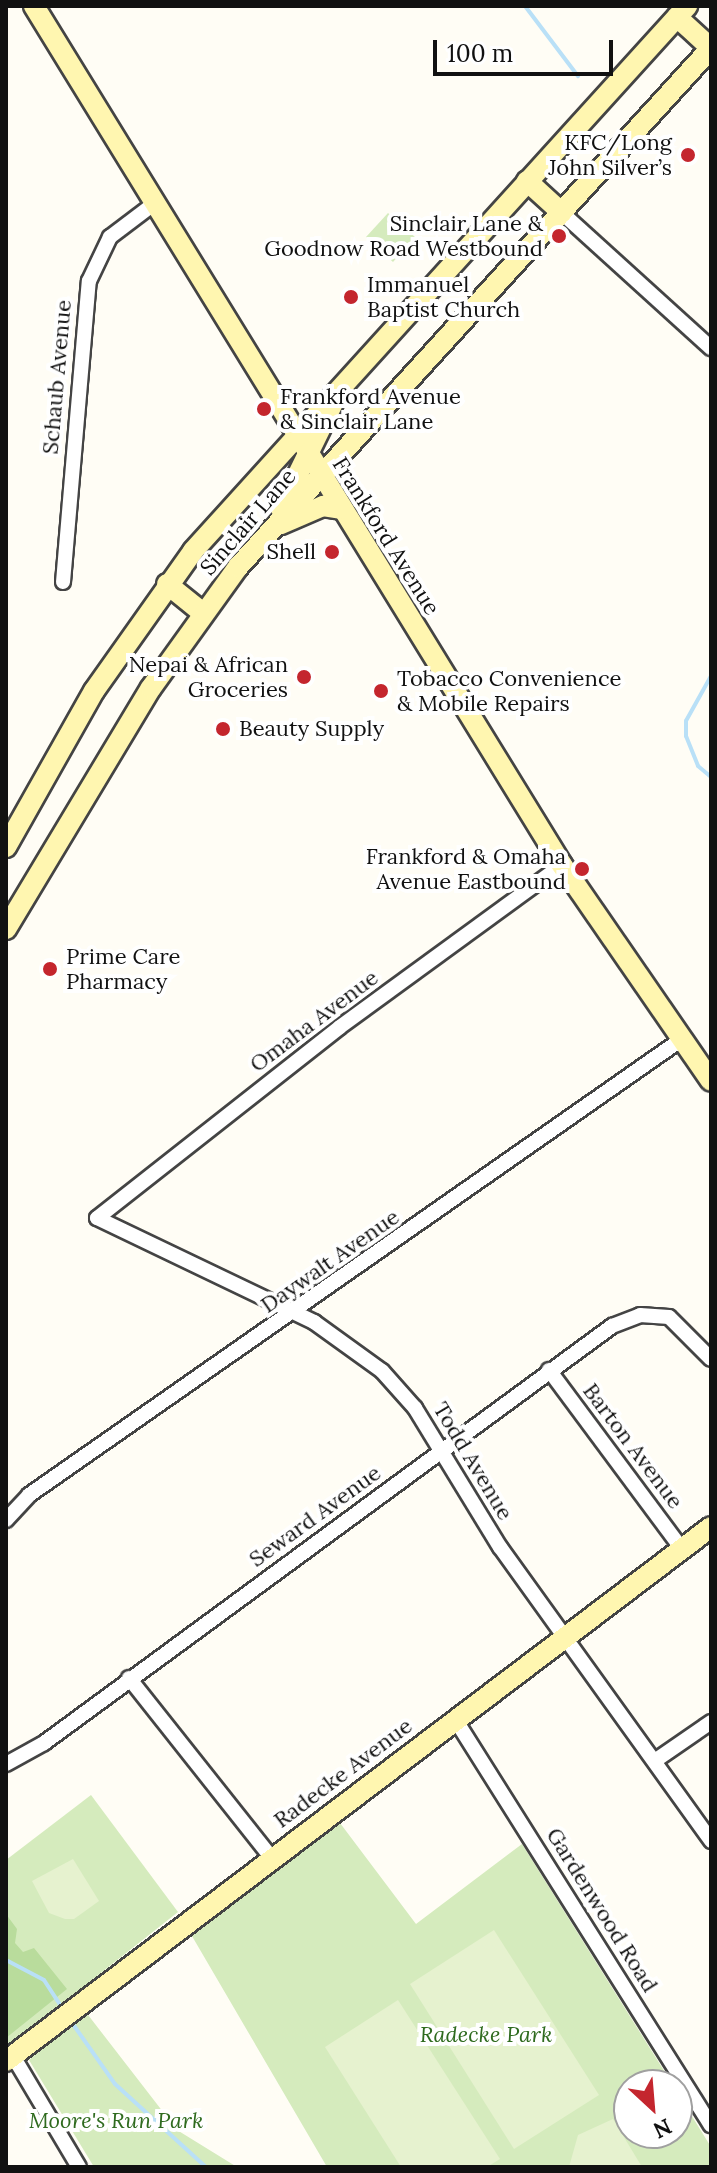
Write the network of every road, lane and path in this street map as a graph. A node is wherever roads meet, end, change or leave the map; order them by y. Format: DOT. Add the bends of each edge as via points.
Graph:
graph roads {
  1 [pos="34,6"];
  2 [pos="682,12"];
  3 [pos="711,48"];
  4 [pos="527,181"];
  5 [pos="155,203"];
  6 [pos="562,213"];
  7 [pos="711,348"];
  8 [pos="342,383"];
  9 [pos="296,433"];
  10 [pos="308,454"];
  11 [pos="320,475"];
  12 [pos="341,509"];
  13 [pos="271,529"];
  14 [pos="63,582"];
  15 [pos="167,584"];
  16 [pos="203,613"];
  17 [pos="6,847"];
  18 [pos="562,865"];
  19 [pos="6,929"];
  20 [pos="682,1039"];
  21 [pos="711,1081"];
  22 [pos="97,1218"];
  23 [pos="295,1313"];
  24 [pos="711,1359"];
  25 [pos="549,1370"];
  26 [pos="442,1450"];
  27 [pos="6,1520"];
  28 [pos="711,1527"];
  29 [pos="682,1549"];
  30 [pos="565,1636"];
  31 [pos="129,1678"];
  32 [pos="455,1719"];
  33 [pos="711,1722"];
  34 [pos="656,1760"];
  35 [pos="6,1764"];
  36 [pos="711,1841"];
  37 [pos="271,1857"];
  38 [pos="9,2059"];
  39 [pos="711,2125"];
  40 [pos="79,2167"];
  1 -- 5 [label="street, Frankford Avenue"];
  2 -- 3 [label="street"];
  2 -- 4 [label="street, Sinclair Lane"];
  3 -- 6 [label="street, Sinclair Lane"];
  4 -- 6 [label="street"];
  4 -- 8 [label="street, Sinclair Lane"];
  5 -- 9 [label="street, Frankford Avenue"];
  5 -- 14 [label="street, Schaub Avenue" via="110,237 89,281"];
  6 -- 7 [label="street"];
  6 -- 11 [label="street, Sinclair Lane"];
  8 -- 9 [label="street, Sinclair Lane"];
  8 -- 10 [label="street"];
  9 -- 10 [label="street, Frankford Avenue"];
  9 -- 15 [label="street, Sinclair Lane"];
  10 -- 11 [label="street, Frankford Avenue"];
  10 -- 13 [label="street"];
  11 -- 12 [label="street, Frankford Avenue"];
  11 -- 13 [label="street, Sinclair Lane"];
  12 -- 13 [label="street" via="323,506"];
  12 -- 18 [label="street, Frankford Avenue"];
  13 -- 16 [label="street, Sinclair Lane"];
  15 -- 16 [label="street"];
  15 -- 17 [label="street, Sinclair Lane" via="94,691"];
  16 -- 19 [label="street, Sinclair Lane" via="151,688"];
  18 -- 20 [label="street, Frankford Avenue"];
  18 -- 22 [label="street, Omaha Avenue" via="340,1027"];
  20 -- 21 [label="street, Frankford Avenue"];
  20 -- 23 [label="street, Daywalt Avenue"];
  22 -- 23 [label="street, Todd Avenue"];
  23 -- 26 [label="street, Todd Avenue" via="382,1371"];
  23 -- 27 [label="street, Daywalt Avenue" via="29,1495"];
  24 -- 25 [label="street, Seward Avenue" via="681,1325 654,1314 612,1326"];
  25 -- 26 [label="street, Seward Avenue"];
  25 -- 29 [label="street, Barton Avenue"];
  26 -- 30 [label="street, Todd Avenue" via="482,1521"];
  26 -- 31 [label="street, Seward Avenue"];
  28 -- 29 [label="street, Radecke Avenue"];
  29 -- 30 [label="street, Radecke Avenue"];
  30 -- 32 [label="street, Radecke Avenue"];
  30 -- 34 [label="street, Todd Avenue"];
  31 -- 35 [label="street, Seward Avenue" via="44,1743"];
  31 -- 37 [label="street"];
  32 -- 37 [label="street, Radecke Avenue"];
  32 -- 39 [label="street, Gardenwood Road"];
  33 -- 34 [label="street"];
  34 -- 36 [label="street, Todd Avenue"];
  37 -- 38 [label="street, Radecke Avenue"];
  38 -- 40 [label="street"];
}
